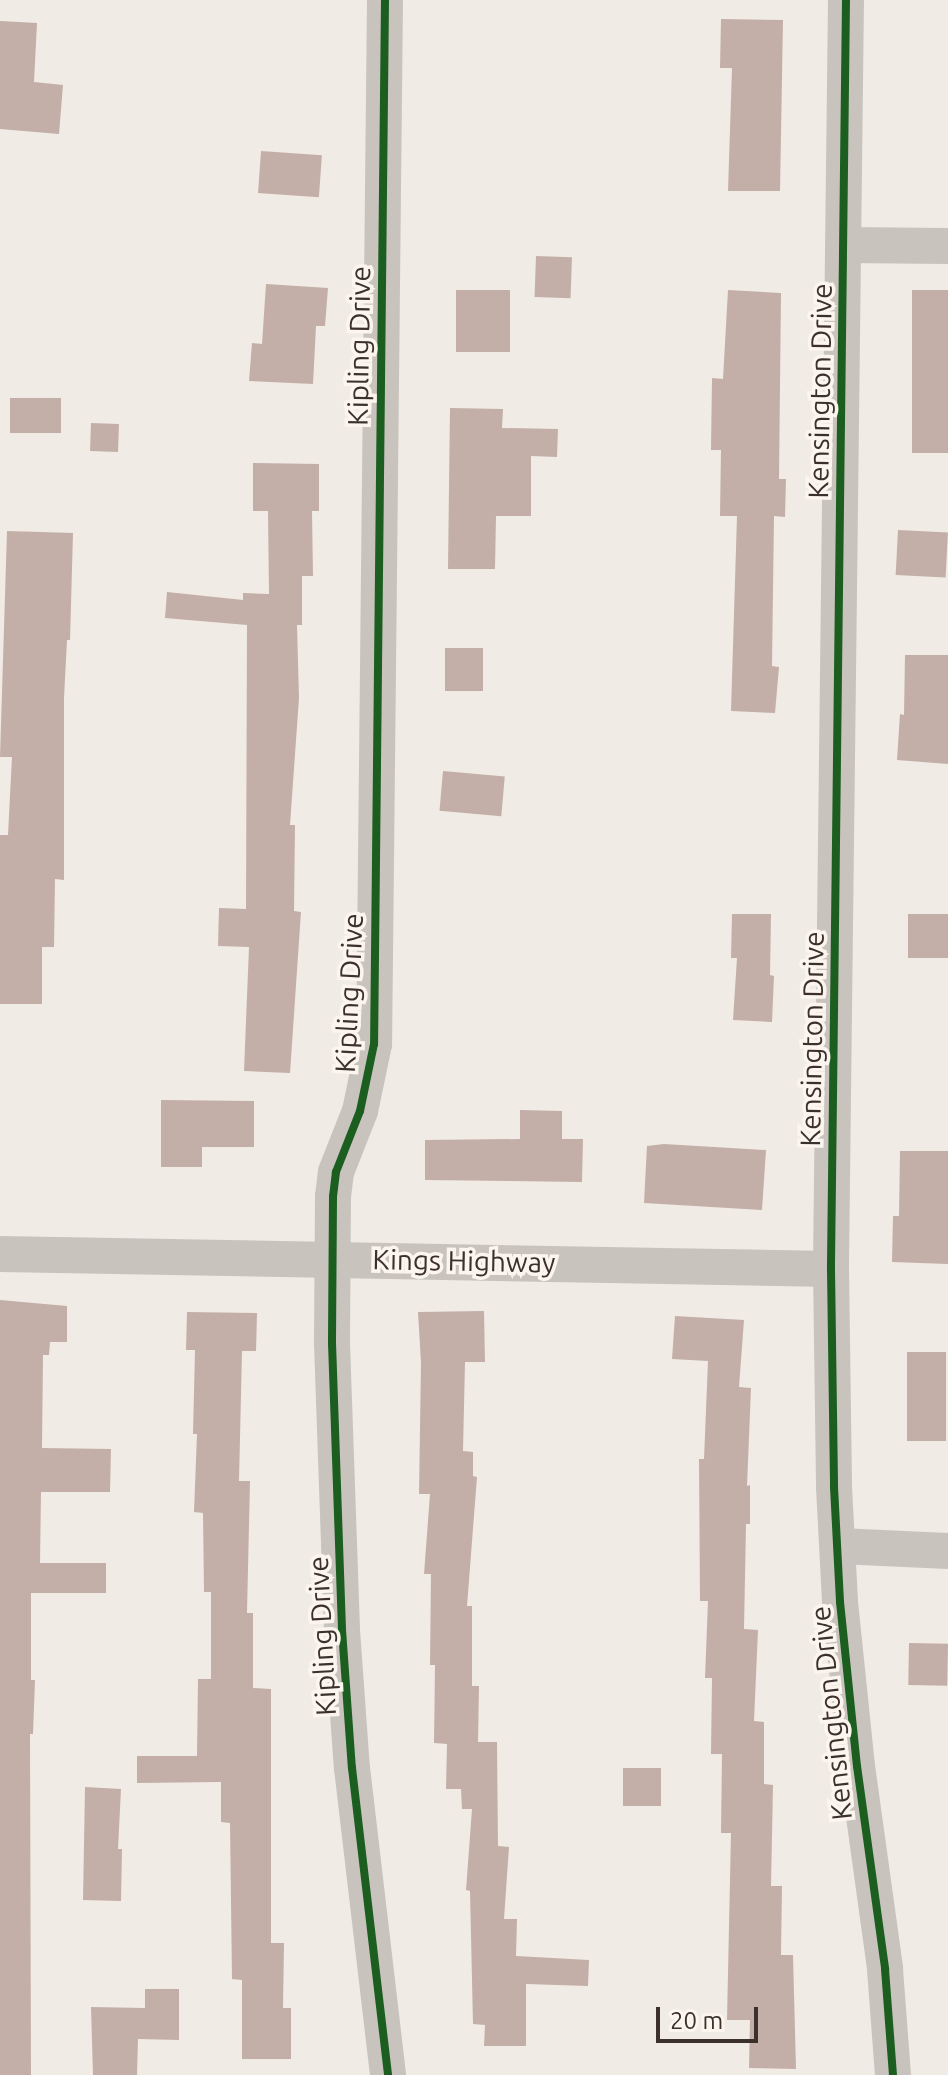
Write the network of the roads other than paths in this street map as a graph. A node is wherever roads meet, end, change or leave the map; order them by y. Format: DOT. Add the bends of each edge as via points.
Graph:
graph roads {
  1 [pos="385,0"];
  2 [pos="846,0"];
  3 [pos="844,245"];
  4 [pos="948,246"];
  5 [pos="0,1254"];
  6 [pos="333,1258"];
  7 [pos="831,1269"];
  8 [pos="839,1546"];
  9 [pos="948,1551"];
  10 [pos="388,2075"];
  11 [pos="893,2075"];
  1 -- 6 [label="street, Kipling Drive" via="374,1044 360,1111 336,1172"];
  2 -- 3 [label="street, Kensington Drive"];
  3 -- 4 [label="street"];
  3 -- 7 [label="street, Kensington Drive"];
  5 -- 6 [label="street, Kings Highway"];
  6 -- 7 [label="street, Kings Highway"];
  6 -- 10 [label="street, Kipling Drive" via="342,1630 357,1823"];
  7 -- 8 [label="street, Kensington Drive"];
  8 -- 9 [label="street"];
  8 -- 11 [label="street, Kensington Drive" via="840,1602"];
}
